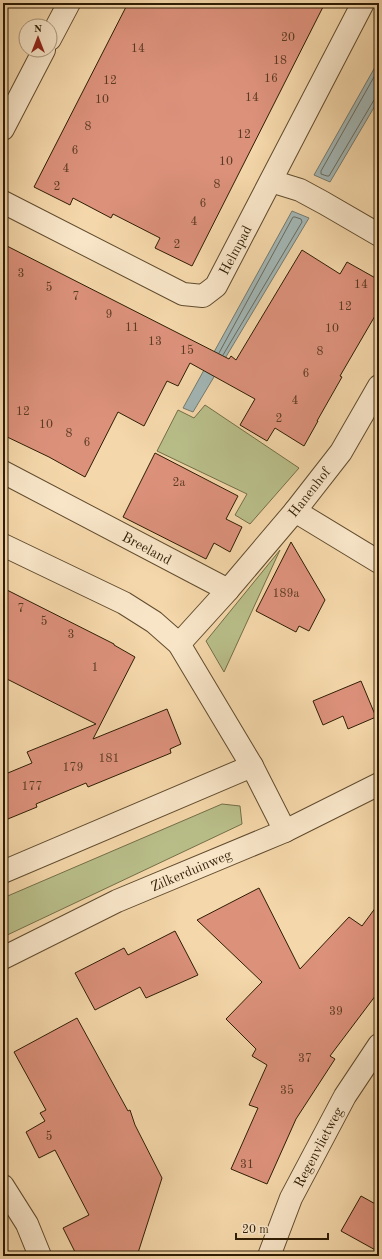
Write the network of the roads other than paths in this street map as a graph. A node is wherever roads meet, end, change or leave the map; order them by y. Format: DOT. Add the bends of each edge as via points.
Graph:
graph roads {
  1 [pos="69,3"];
  2 [pos="363,3"];
  3 [pos="58,24"];
  4 [pos="38,58"];
  5 [pos="11,94"];
  6 [pos="3,129"];
  7 [pos="271,181"];
  8 [pos="3,202"];
  9 [pos="379,235"];
  10 [pos="379,386"];
  11 [pos="3,472"];
  12 [pos="295,511"];
  13 [pos="3,546"];
  14 [pos="379,562"];
  15 [pos="228,590"];
  16 [pos="179,644"];
  17 [pos="252,766"];
  18 [pos="379,784"];
  19 [pos="285,830"];
  20 [pos="3,872"];
  21 [pos="3,958"];
  22 [pos="379,1045"];
  23 [pos="3,1186"];
  24 [pos="40,1256"];
  25 [pos="269,1256"];
  1 -- 3 [label="street"];
  2 -- 7 [label="street, Helmpad"];
  4 -- 5 [label="street"];
  5 -- 6 [label="street"];
  7 -- 8 [label="street, Helmpad" via="216,286 204,296 183,294"];
  7 -- 9 [label="street" via="306,193"];
  10 -- 12 [label="street, Hanenhof" via="341,452"];
  11 -- 15 [label="street, Breeland"];
  12 -- 14 [label="street"];
  12 -- 15 [label="street, Hanenhof"];
  13 -- 16 [label="street" via="124,603 154,622"];
  15 -- 16 [label="street"];
  16 -- 17 [label="street"];
  17 -- 19 [label="street"];
  17 -- 20 [label="street"];
  18 -- 19 [label="street, Zilkerduinweg"];
  19 -- 21 [label="street, Zilkerduinweg" via="117,901"];
  22 -- 25 [label="street, Regenvlietweg" via="345,1096 291,1198"];
  23 -- 24 [label="street" via="27,1224"];
}
